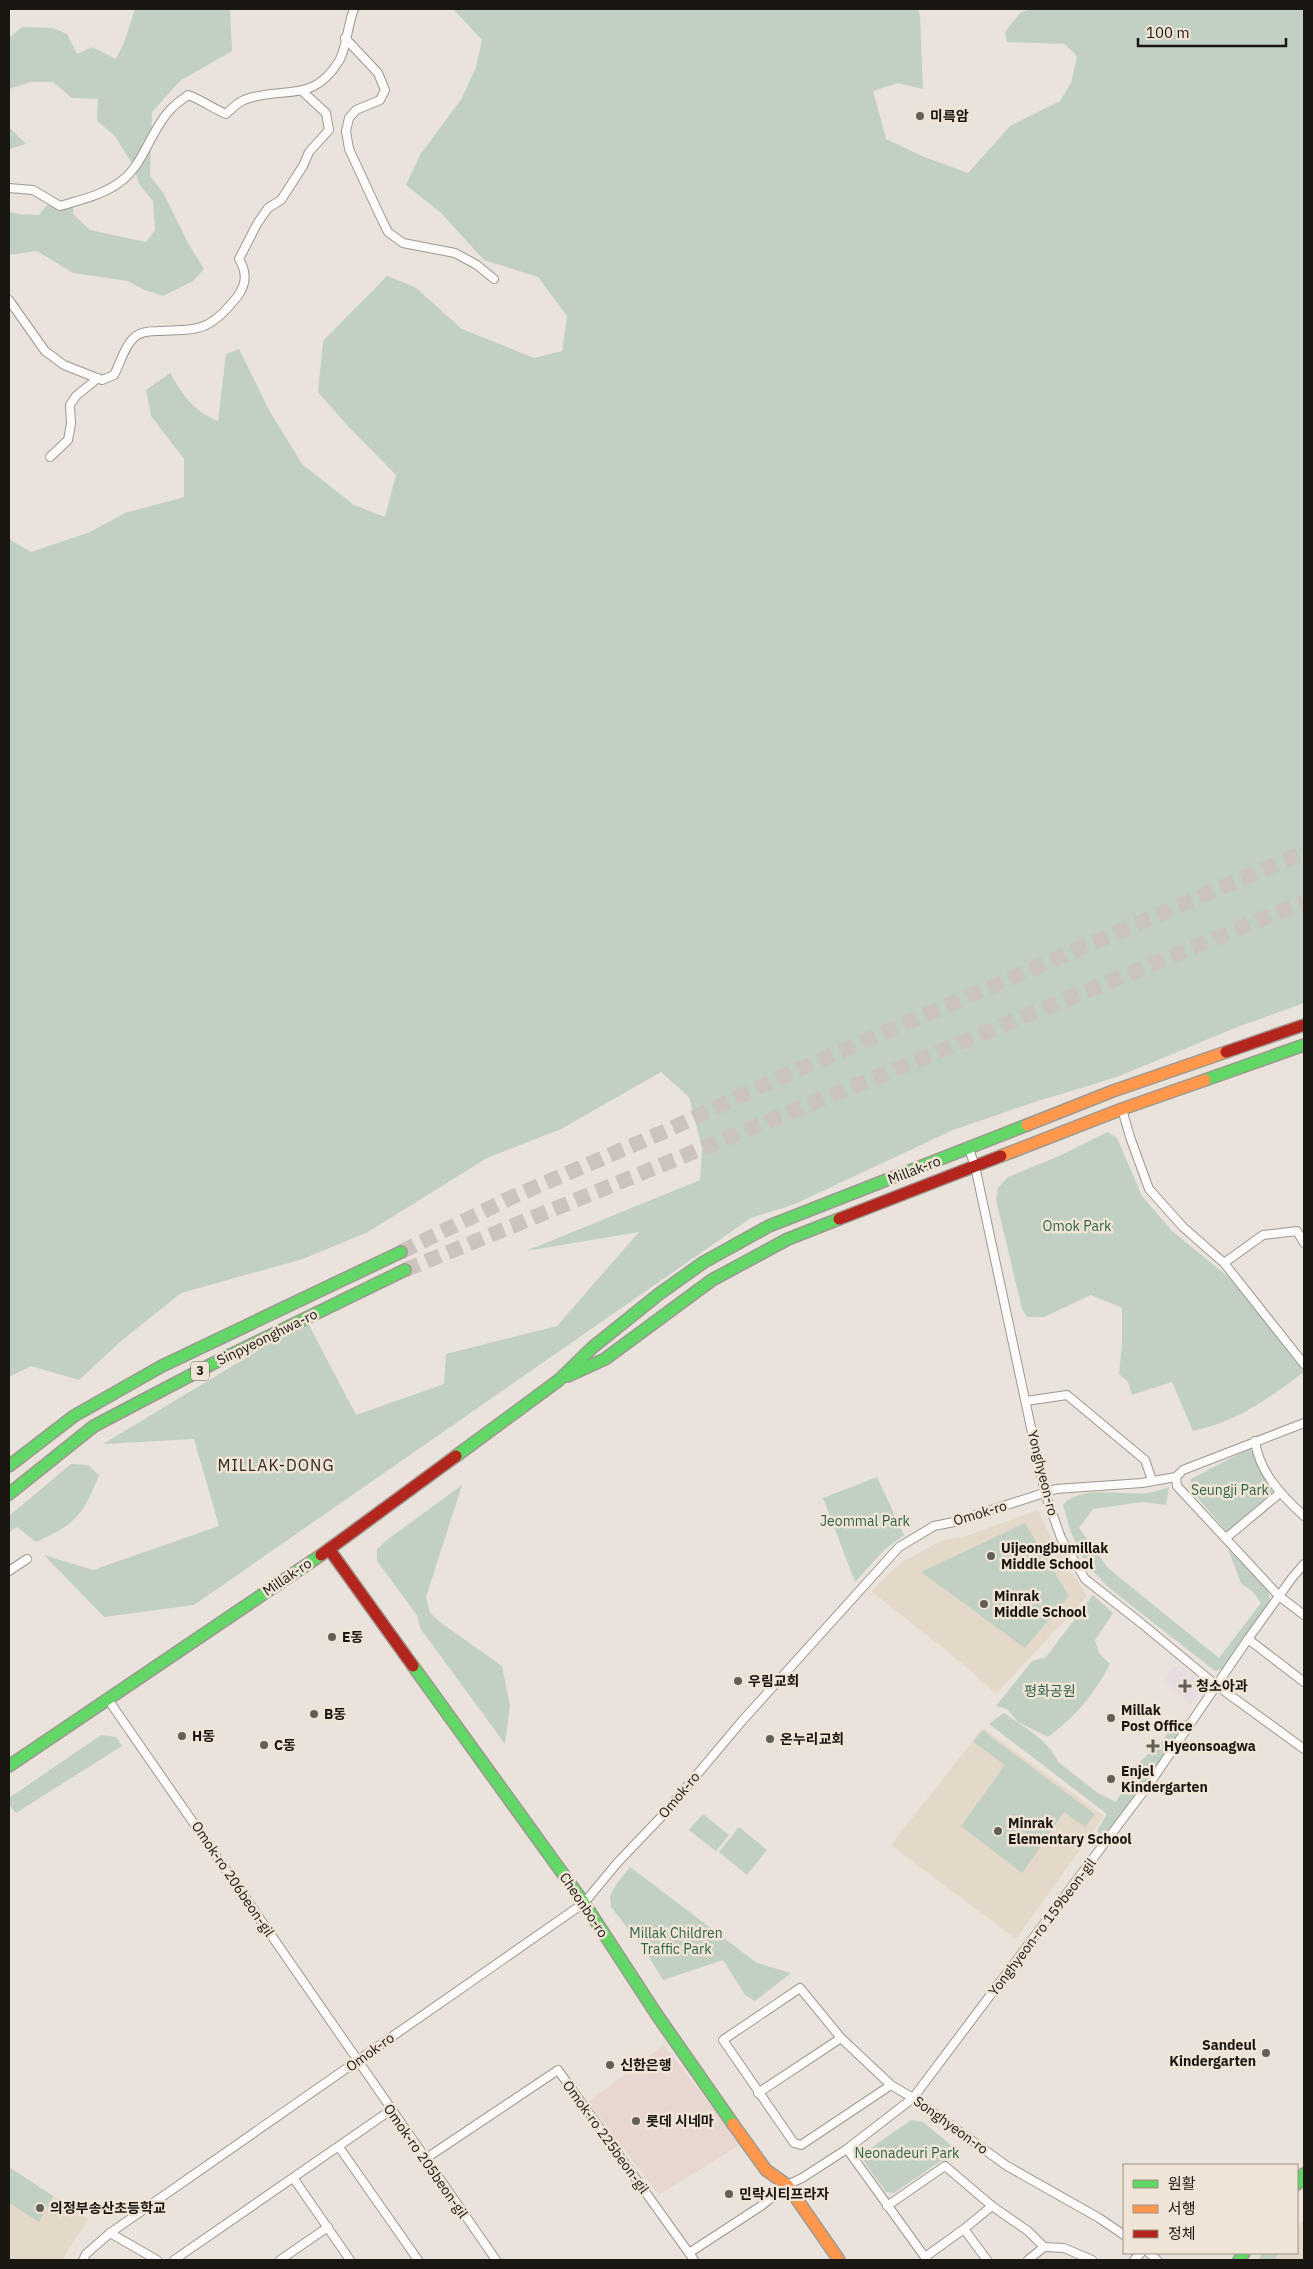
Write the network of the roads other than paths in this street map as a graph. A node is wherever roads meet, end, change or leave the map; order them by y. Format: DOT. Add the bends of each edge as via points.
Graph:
graph roads {
  1 [pos="354,9"];
  2 [pos="345,38"];
  3 [pos="302,91"];
  4 [pos="9,188"];
  5 [pos="494,279"];
  6 [pos="9,300"];
  7 [pos="98,378"];
  8 [pos="50,457"];
  9 [pos="1304,1025"];
  10 [pos="1304,1045"];
  11 [pos="1122,1109"];
  12 [pos="969,1149"];
  13 [pos="975,1166"];
  14 [pos="1304,1243"];
  15 [pos="401,1252"];
  16 [pos="1224,1263"];
  17 [pos="405,1270"];
  18 [pos="1304,1364"];
  19 [pos="559,1380"];
  20 [pos="1026,1401"];
  21 [pos="1304,1423"];
  22 [pos="1255,1441"];
  23 [pos="9,1466"];
  24 [pos="1176,1477"];
  25 [pos="1152,1480"];
  26 [pos="1045,1493"];
  27 [pos="1280,1493"];
  28 [pos="9,1494"];
  29 [pos="1304,1516"];
  30 [pos="1226,1538"];
  31 [pos="329,1549"];
  32 [pos="27,1559"];
  33 [pos="1304,1564"];
  34 [pos="9,1571"];
  35 [pos="1279,1596"];
  36 [pos="1304,1615"];
  37 [pos="1248,1639"];
  38 [pos="1304,1682"];
  39 [pos="1216,1685"];
  40 [pos="107,1698"];
  41 [pos="1304,1749"];
  42 [pos="9,1766"];
  43 [pos="584,1903"];
  44 [pos="841,2038"];
  45 [pos="357,2061"];
  46 [pos="891,2085"];
  47 [pos="758,2093"];
  48 [pos="913,2098"];
  49 [pos="391,2110"];
  50 [pos="338,2147"];
  51 [pos="847,2149"];
  52 [pos="425,2159"];
  53 [pos="294,2179"];
  54 [pos="787,2185"];
  55 [pos="887,2206"];
  56 [pos="992,2206"];
  57 [pos="328,2227"];
  58 [pos="964,2229"];
  59 [pos="110,2233"];
  60 [pos="1123,2234"];
  61 [pos="1044,2247"];
  62 [pos="689,2253"];
  63 [pos="926,2258"];
  64 [pos="83,2260"];
  65 [pos="157,2260"];
  66 [pos="174,2260"];
  67 [pos="280,2260"];
  68 [pos="350,2260"];
  69 [pos="418,2260"];
  70 [pos="496,2260"];
  71 [pos="694,2260"];
  72 [pos="839,2260"];
  73 [pos="987,2260"];
  74 [pos="1028,2260"];
  75 [pos="1092,2260"];
  1 -- 2 [label="street"];
  2 -- 3 [label="street" via="340,59 327,77"];
  2 -- 5 [label="street" via="378,73 385,90 380,100 356,110 349,118 346,131 349,150 388,232 403,243 455,253 478,265"];
  3 -- 4 [label="street" via="262,95 242,101 226,114 202,99 188,95 170,109 133,170 122,181 108,190 60,206 33,190"];
  3 -- 7 [label="street" via="326,113 329,130 309,152 280,200 268,208 257,224 239,258 244,271 243,289 215,322 194,331 153,331 136,335 114,376"];
  6 -- 7 [label="street" via="45,351 64,364"];
  7 -- 8 [label="street" via="70,405 68,440"];
  9 -- 12 [label="main road, Millak-ro" via="1113,1091"];
  10 -- 11 [label="main road, Millak-ro"];
  11 -- 13 [label="main road, Millak-ro"];
  11 -- 16 [label="street" via="1150,1189 1183,1227"];
  12 -- 13 [label="street, Yonghyeon-ro"];
  12 -- 19 [label="main road, Millak-ro" via="769,1226 711,1258 659,1294 593,1347"];
  13 -- 19 [label="main road, Millak-ro" via="763,1251 712,1280 605,1359"];
  13 -- 20 [label="street, Yonghyeon-ro"];
  14 -- 16 [label="street" via="1297,1231 1263,1235"];
  15 -- 23 [label="main road, Sinpyeonghwa-ro / 3" via="162,1366 74,1416"];
  16 -- 18 [label="street"];
  17 -- 28 [label="main road, Sinpyeonghwa-ro / 3" via="212,1364 94,1426"];
  19 -- 31 [label="main road, Millak-ro"];
  20 -- 25 [label="street" via="1067,1395 1136,1450 1145,1460"];
  20 -- 26 [label="street, Yonghyeon-ro"];
  21 -- 22 [label="street, Omok-ro"];
  22 -- 24 [label="street, Omok-ro" via="1183,1470"];
  22 -- 27 [label="street" via="1256,1453"];
  24 -- 25 [label="street, Omok-ro"];
  24 -- 30 [label="street" via="1178,1486"];
  25 -- 26 [label="street, Omok-ro" via="1066,1487"];
  26 -- 39 [label="street, Yonghyeon-ro" via="1061,1538 1085,1578"];
  26 -- 43 [label="street, Omok-ro" via="934,1526 899,1548 742,1721"];
  27 -- 29 [label="street"];
  27 -- 30 [label="street"];
  30 -- 35 [label="street"];
  31 -- 40 [label="main road, Millak-ro"];
  31 -- 43 [label="main road, Cheonbo-ro"];
  32 -- 34 [label="street"];
  33 -- 35 [label="street, Yonghyeon-ro 159beon-gil"];
  35 -- 36 [label="street"];
  35 -- 37 [label="street, Yonghyeon-ro 159beon-gil"];
  37 -- 38 [label="street"];
  37 -- 39 [label="street, Yonghyeon-ro 159beon-gil"];
  39 -- 41 [label="street, Yonghyeon-ro"];
  39 -- 48 [label="street, Yonghyeon-ro 159beon-gil" via="1152,1780"];
  40 -- 42 [label="main road, Millak-ro"];
  40 -- 45 [label="street, Omok-ro 206beon-gil"];
  43 -- 45 [label="street, Omok-ro"];
  43 -- 54 [label="main road, Cheonbo-ro" via="656,2016 766,2170"];
  44 -- 46 [label="street, Songhyeon-ro"];
  44 -- 47 [label="street"];
  44 -- 47 [label="street, Songhyeon-ro" via="800,1988 723,2040"];
  45 -- 49 [label="street, Omok-ro 205beon-gil"];
  45 -- 59 [label="street, Omok-ro"];
  46 -- 47 [label="street" via="801,2145 794,2143"];
  46 -- 48 [label="street, Songhyeon-ro"];
  48 -- 51 [label="street, Yonghyeon-ro 159beon-gil"];
  48 -- 60 [label="street, Songhyeon-ro" via="1008,2166"];
  49 -- 50 [label="street"];
  49 -- 52 [label="street, Omok-ro 205beon-gil"];
  50 -- 53 [label="street"];
  50 -- 69 [label="street"];
  51 -- 54 [label="street, Yonghyeon-ro 159beon-gil"];
  51 -- 55 [label="street"];
  52 -- 62 [label="street, Omok-ro 225beon-gil" via="558,2070"];
  52 -- 70 [label="street, Omok-ro 205beon-gil"];
  53 -- 57 [label="street"];
  53 -- 66 [label="street"];
  54 -- 62 [label="street, Yonghyeon-ro 159beon-gil"];
  54 -- 72 [label="main road, Cheonbo-ro"];
  55 -- 56 [label="street" via="944,2166"];
  55 -- 63 [label="street"];
  56 -- 58 [label="street"];
  56 -- 61 [label="street" via="1028,2231"];
  57 -- 67 [label="street"];
  57 -- 68 [label="street"];
  58 -- 63 [label="street"];
  58 -- 73 [label="street"];
  59 -- 64 [label="street, Omok-ro"];
  59 -- 65 [label="street"];
  61 -- 74 [label="street"];
  61 -- 75 [label="street" via="1064,2248"];
  62 -- 71 [label="street, Omok-ro 225beon-gil"];
}
